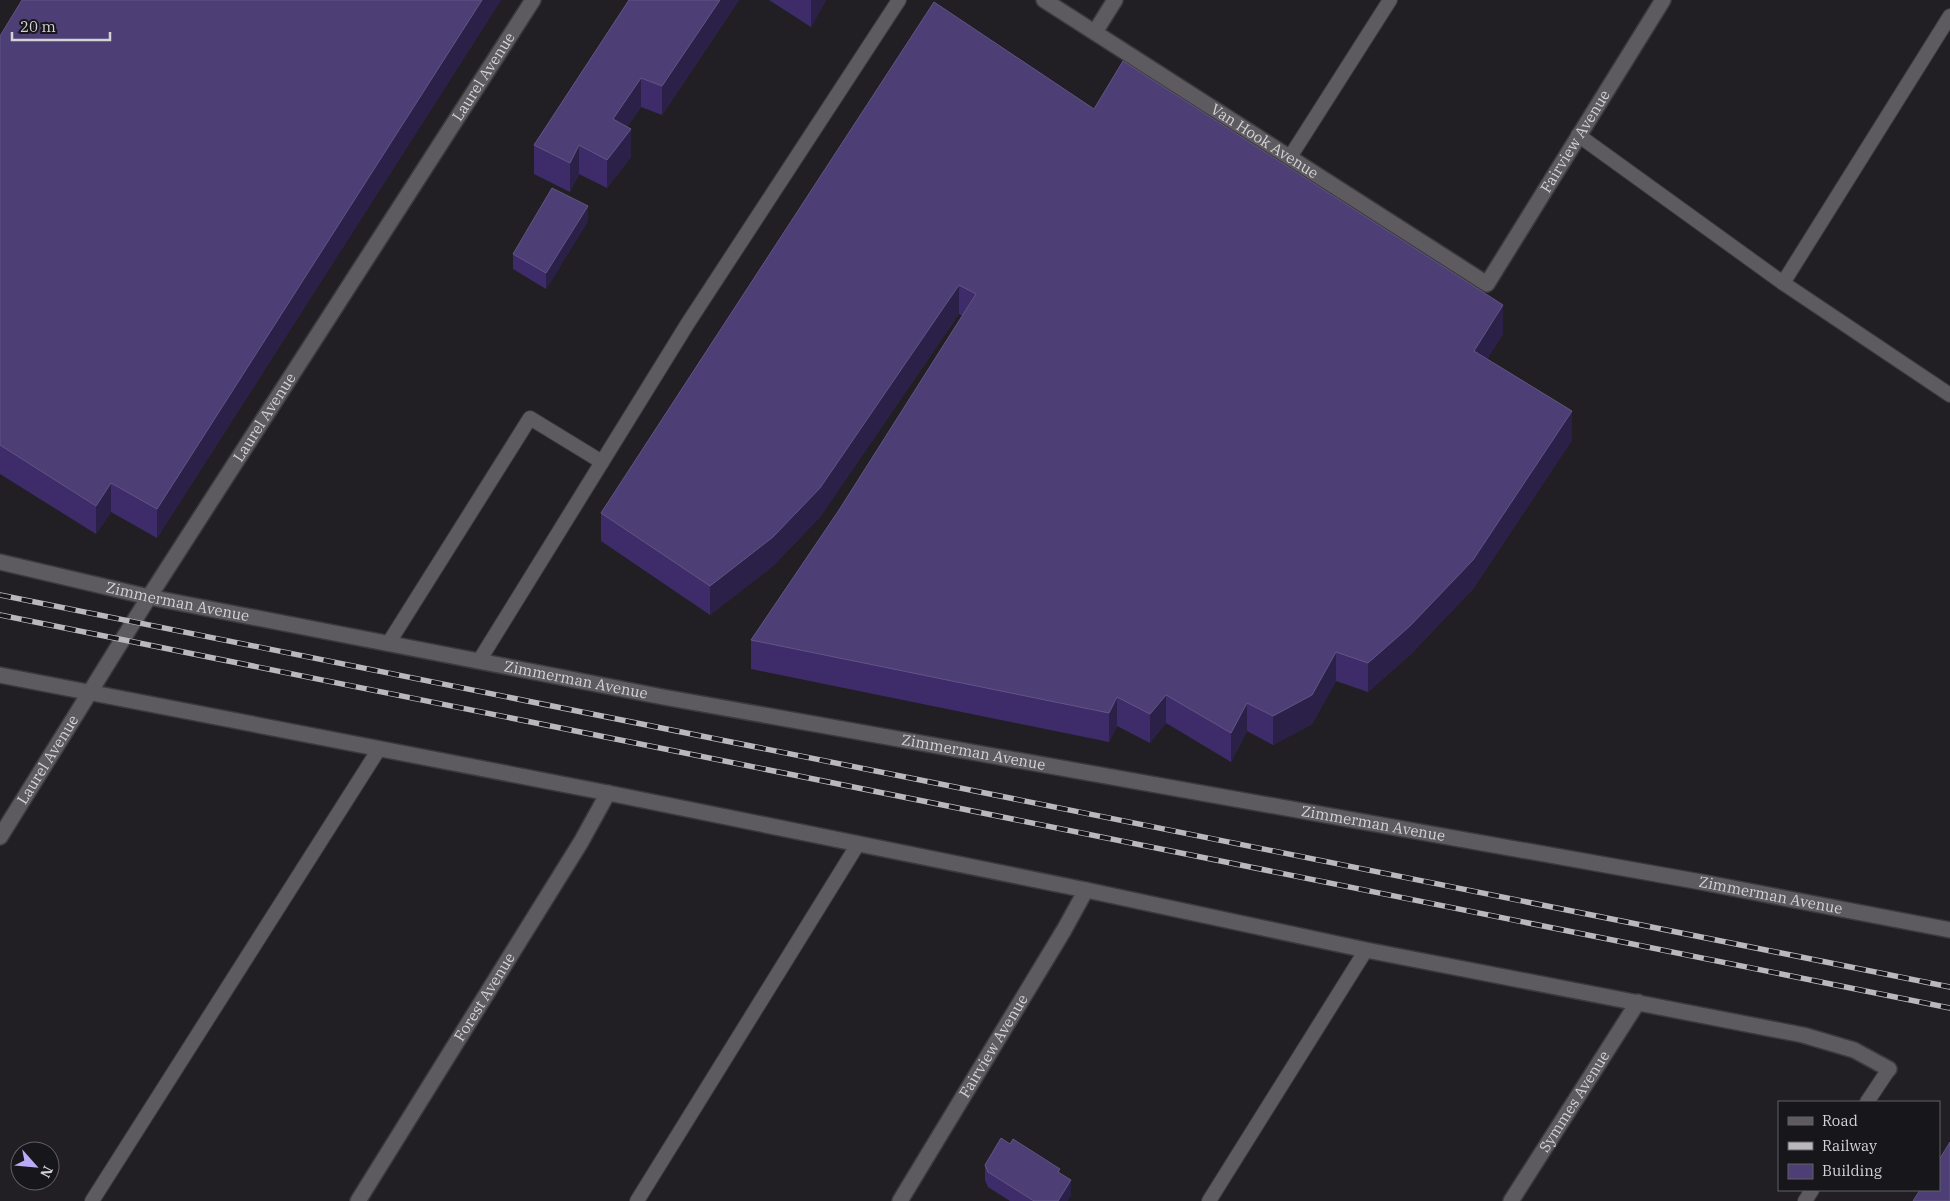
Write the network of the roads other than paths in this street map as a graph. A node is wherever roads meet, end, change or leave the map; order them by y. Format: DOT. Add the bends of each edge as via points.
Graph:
graph roads {
  1 [pos="533,0"];
  2 [pos="899,0"];
  3 [pos="1044,0"];
  4 [pos="1115,0"];
  5 [pos="1390,0"];
  6 [pos="1663,0"];
  7 [pos="1950,16"];
  8 [pos="1095,32"];
  9 [pos="1578,136"];
  10 [pos="1290,157"];
  11 [pos="1783,283"];
  12 [pos="1486,284"];
  13 [pos="1950,395"];
  14 [pos="602,462"];
  15 [pos="0,562"];
  16 [pos="150,597"];
  17 [pos="388,644"];
  18 [pos="479,661"];
  19 [pos="0,676"];
  20 [pos="90,693"];
  21 [pos="380,749"];
  22 [pos="608,793"];
  23 [pos="0,837"];
  24 [pos="858,844"];
  25 [pos="1086,890"];
  26 [pos="1950,930"];
  27 [pos="1366,950"];
  28 [pos="1638,1002"];
  29 [pos="1889,1069"];
  30 [pos="1869,1101"];
  31 [pos="92,1201"];
  32 [pos="358,1201"];
  33 [pos="637,1201"];
  34 [pos="900,1201"];
  35 [pos="1209,1201"];
  36 [pos="1511,1201"];
  1 -- 16 [label="street, Laurel Avenue"];
  2 -- 14 [label="lane" via="688,323"];
  3 -- 8 [label="street, Van Hook Avenue"];
  4 -- 8 [label="street"];
  5 -- 10 [label="lane"];
  6 -- 9 [label="street, Fairview Avenue"];
  7 -- 11 [label="lane"];
  8 -- 10 [label="street, Van Hook Avenue"];
  9 -- 11 [label="lane"];
  9 -- 12 [label="street, Fairview Avenue"];
  10 -- 12 [label="street, Van Hook Avenue"];
  11 -- 13 [label="lane"];
  14 -- 17 [label="lane" via="530,418"];
  14 -- 18 [label="lane"];
  15 -- 16 [label="street, Zimmerman Avenue"];
  16 -- 17 [label="street, Zimmerman Avenue"];
  16 -- 20 [label="street, Laurel Avenue"];
  17 -- 18 [label="street, Zimmerman Avenue"];
  18 -- 26 [label="street, Zimmerman Avenue" via="682,701 1701,882"];
  19 -- 20 [label="street"];
  20 -- 21 [label="street"];
  20 -- 23 [label="street, Laurel Avenue"];
  21 -- 22 [label="street"];
  21 -- 31 [label="lane"];
  22 -- 24 [label="street"];
  22 -- 32 [label="street, Forest Avenue" via="581,842"];
  24 -- 25 [label="street"];
  24 -- 33 [label="lane"];
  25 -- 27 [label="street"];
  25 -- 34 [label="street, Fairview Avenue"];
  27 -- 28 [label="street"];
  27 -- 35 [label="lane"];
  28 -- 29 [label="street" via="1803,1035 1854,1050"];
  28 -- 36 [label="street, Symmes Avenue"];
  29 -- 30 [label="lane"];
}
